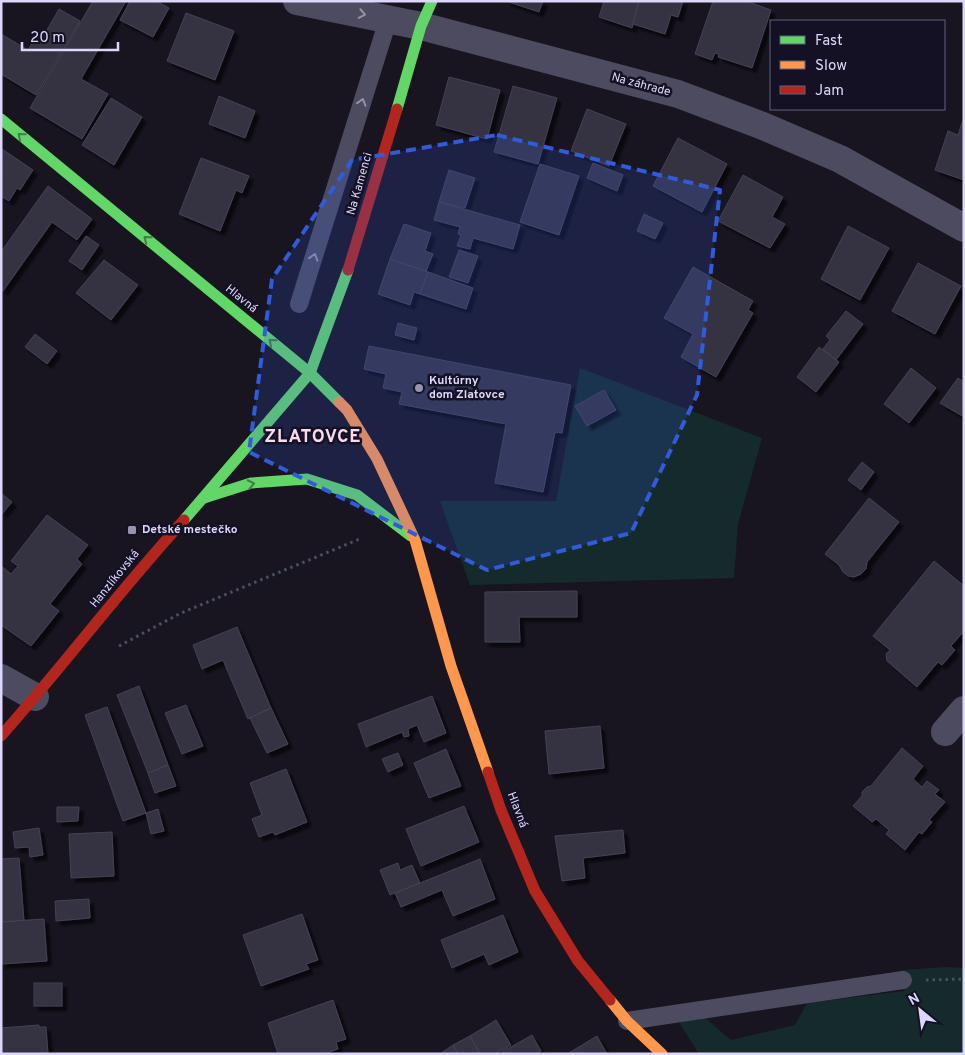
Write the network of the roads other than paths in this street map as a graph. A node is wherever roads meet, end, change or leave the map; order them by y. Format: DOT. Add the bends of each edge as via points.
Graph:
graph roads {
  1 [pos="297,1"];
  2 [pos="432,1"];
  3 [pos="388,20"];
  4 [pos="421,26"];
  5 [pos="1,120"];
  6 [pos="964,228"];
  7 [pos="299,304"];
  8 [pos="310,373"];
  9 [pos="204,498"];
  10 [pos="415,540"];
  11 [pos="1,678"];
  12 [pos="34,697"];
  13 [pos="964,710"];
  14 [pos="945,732"];
  15 [pos="1,736"];
  16 [pos="903,980"];
  17 [pos="627,1021"];
  18 [pos="662,1054"];
  1 -- 3 [label="street, Na záhrade, one-way"];
  2 -- 4 [label="street, Na Kamenci"];
  3 -- 4 [label="street, Na záhrade"];
  7 -- 3 [label="lane, one-way"];
  4 -- 6 [label="street, Na záhrade" via="678,94 840,159"];
  4 -- 8 [label="street, Na Kamenci" via="354,253"];
  8 -- 5 [label="street, Hlavná, one-way"];
  8 -- 9 [label="street, Hanzlíkovská"];
  8 -- 10 [label="street, Hlavná" via="347,410 377,459"];
  9 -- 10 [label="street, one-way" via="251,483 307,479 357,495"];
  9 -- 12 [label="street, Hanzlíkovská"];
  10 -- 17 [label="street, Hlavná" via="451,666 501,810 535,890 578,961"];
  11 -- 12 [label="street"];
  12 -- 15 [label="street, Hanzlíkovská"];
  13 -- 14 [label="street"];
  16 -- 17 [label="lane"];
  17 -- 18 [label="street, Hlavná"];
}
